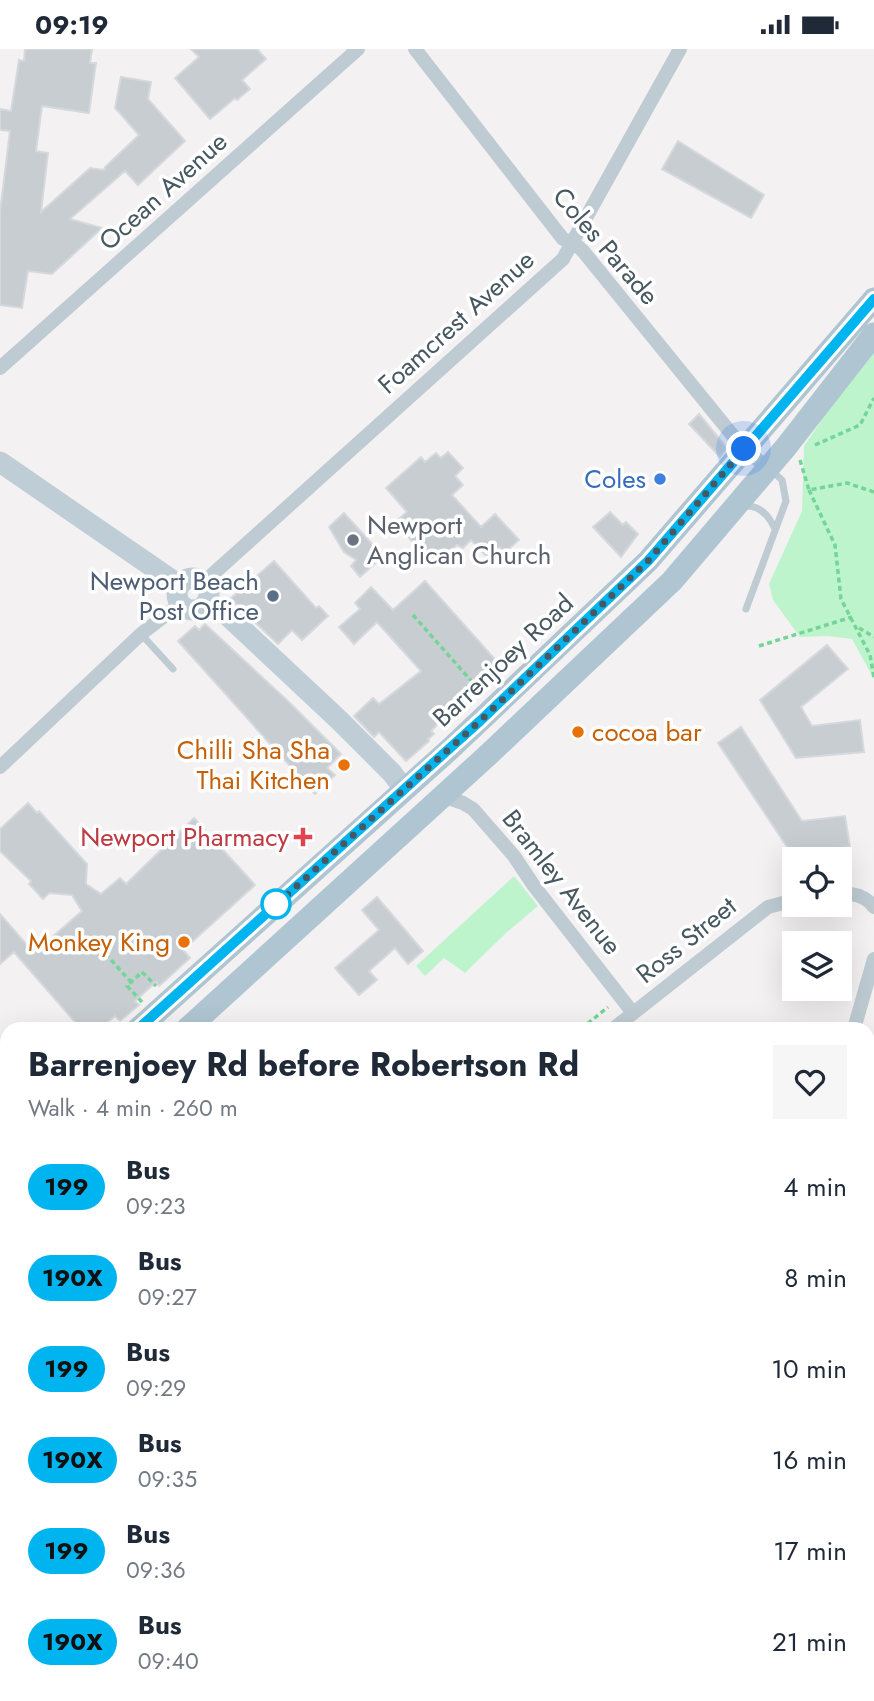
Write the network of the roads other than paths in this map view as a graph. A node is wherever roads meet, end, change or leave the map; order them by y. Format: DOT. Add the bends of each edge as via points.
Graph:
graph roads {
  1 [pos="358,49"];
  2 [pos="415,49"];
  3 [pos="680,49"];
  4 [pos="573,243"];
  5 [pos="874,299"];
  6 [pos="874,334"];
  7 [pos="0,368"];
  8 [pos="744,449"];
  9 [pos="0,462"];
  10 [pos="768,468"];
  11 [pos="737,507"];
  12 [pos="775,529"];
  13 [pos="204,582"];
  14 [pos="180,594"];
  15 [pos="206,604"];
  16 [pos="746,609"];
  17 [pos="141,634"];
  18 [pos="173,670"];
  19 [pos="0,767"];
  20 [pos="404,789"];
  21 [pos="442,796"];
  22 [pos="852,895"];
  23 [pos="782,903"];
  24 [pos="874,907"];
  25 [pos="874,959"];
  26 [pos="634,1013"];
  27 [pos="146,1022"];
  28 [pos="195,1022"];
  29 [pos="622,1022"];
  30 [pos="856,1022"];
  1 -- 7 [label="street, Ocean Avenue"];
  2 -- 4 [label="street, Coles Parade" via="563,239"];
  3 -- 4 [label="street, Foamcrest Avenue"];
  4 -- 8 [label="street, Coles Parade"];
  4 -- 13 [label="street, Foamcrest Avenue" via="563,259"];
  5 -- 8 [label="main road, Barrenjoey Road"];
  6 -- 10 [label="main road"];
  8 -- 10 [label="street, Coles Parade"];
  8 -- 20 [label="main road, Barrenjoey Road" via="648,561"];
  9 -- 14 [label="street"];
  10 -- 11 [label="main road"];
  10 -- 12 [label="lane" via="785,490 786,501"];
  11 -- 12 [label="lane" via="762,510"];
  11 -- 21 [label="main road" via="672,581"];
  12 -- 16 [label="lane"];
  13 -- 14 [label="street" via="195,578 184,581"];
  13 -- 15 [label="street" via="210,592"];
  14 -- 15 [label="street" via="195,610"];
  14 -- 17 [label="street"];
  15 -- 20 [label="street" via="226,615 323,705"];
  17 -- 18 [label="lane"];
  17 -- 19 [label="street"];
  20 -- 27 [label="main road, Barrenjoey Road"];
  21 -- 26 [label="street, Bramley Avenue" via="473,809"];
  21 -- 28 [label="main road"];
  22 -- 24 [label="street" via="869,900"];
  23 -- 26 [label="street, Ross Street" via="768,907"];
  25 -- 30 [label="street"];
  26 -- 29 [label="street, Ross Street"];
}
